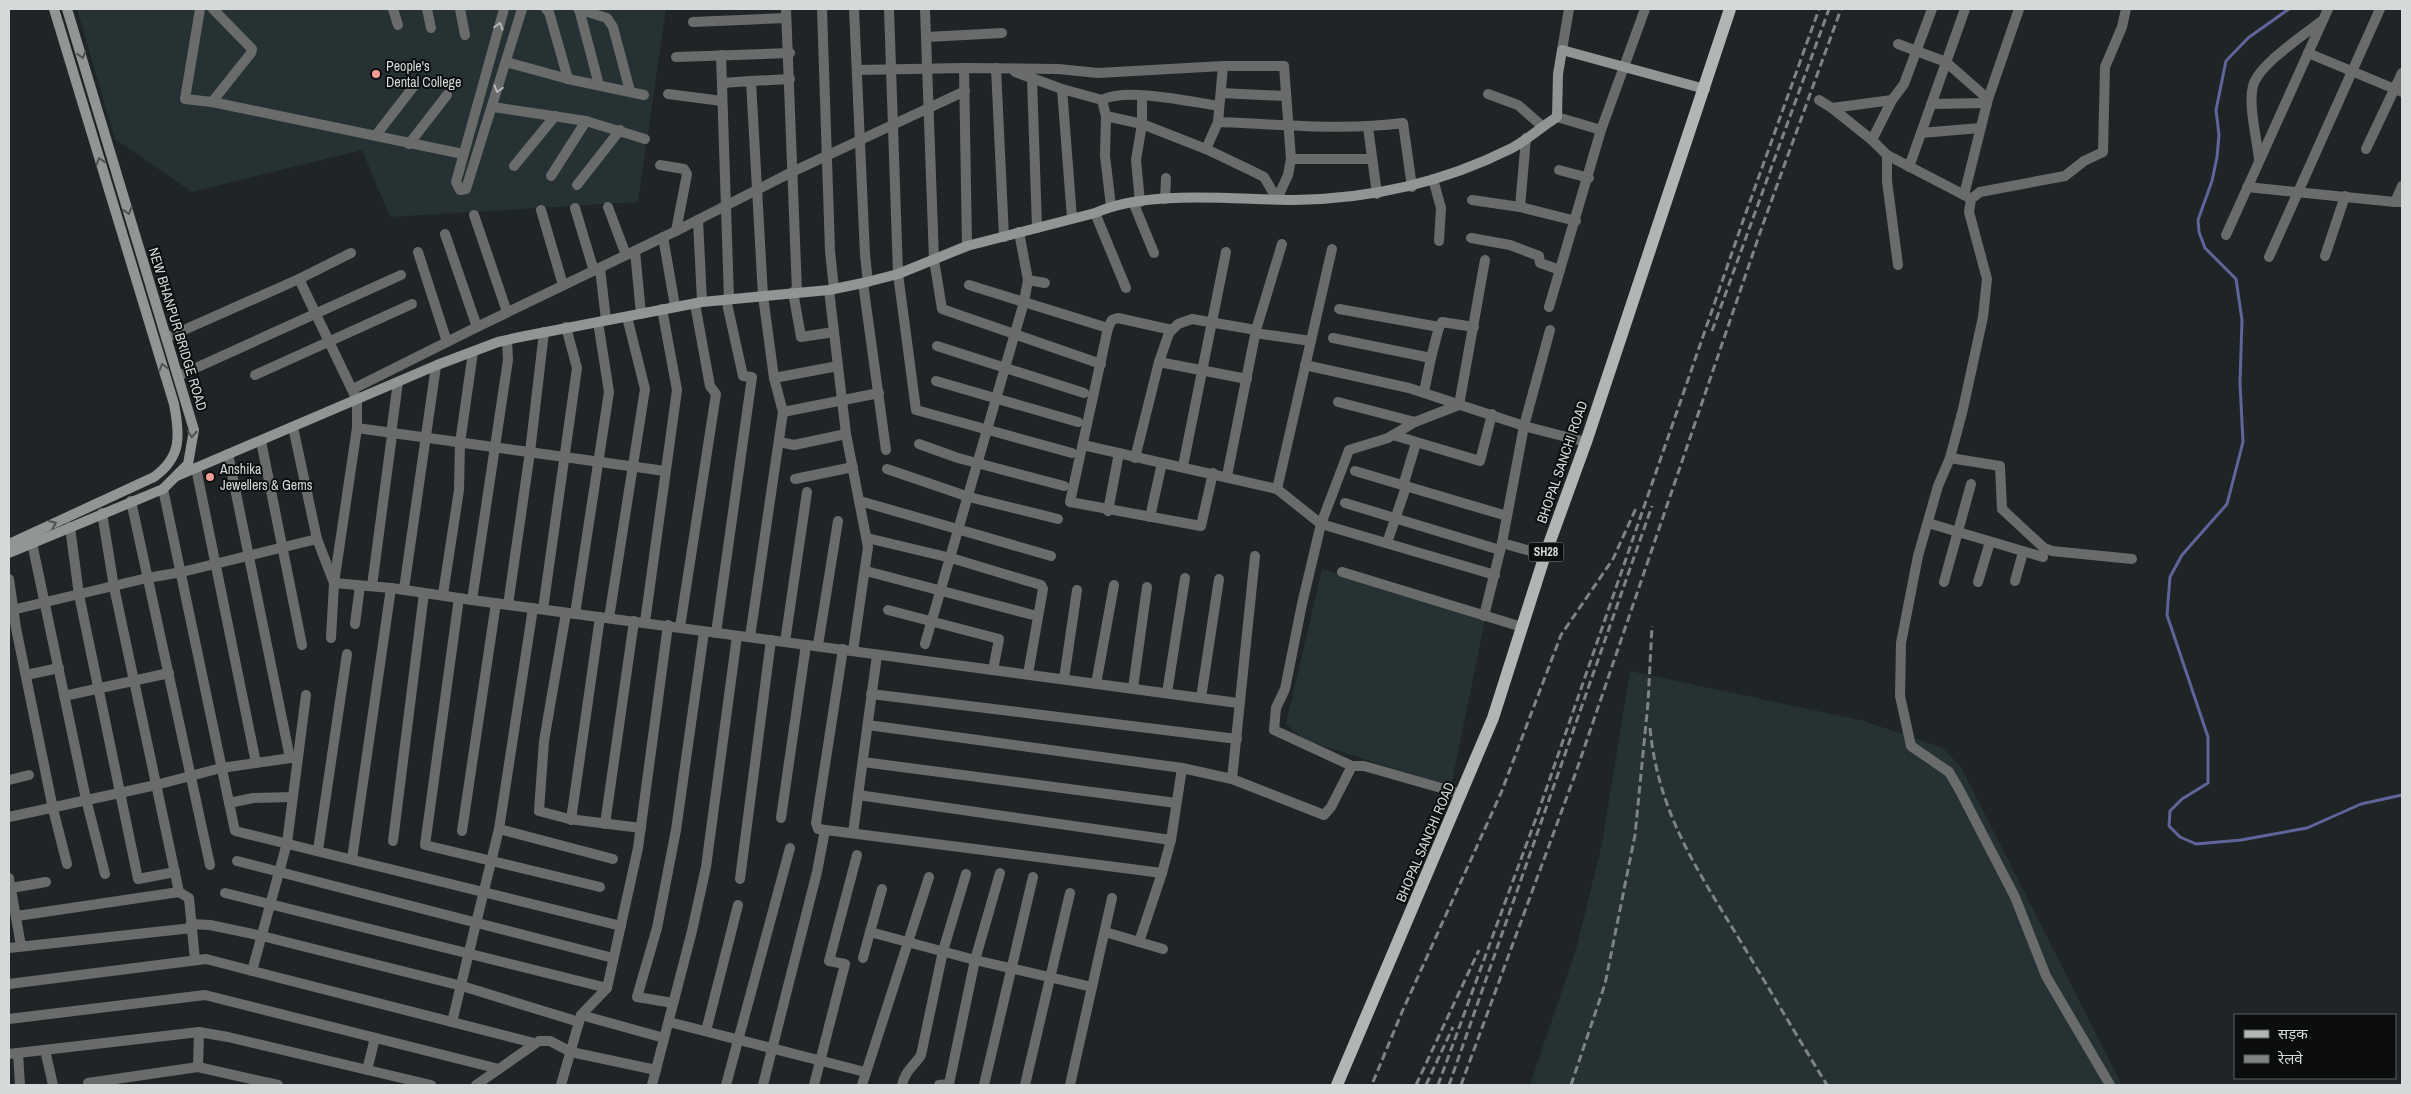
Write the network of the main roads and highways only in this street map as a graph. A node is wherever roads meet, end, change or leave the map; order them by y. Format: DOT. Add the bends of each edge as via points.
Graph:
graph roads {
  1 [pos="1730,9"];
  2 [pos="1337,1085"];
  1 -- 2 [label="main road, BHOPAL SANCHI ROAD / SH28" via="1493,718"];
}
